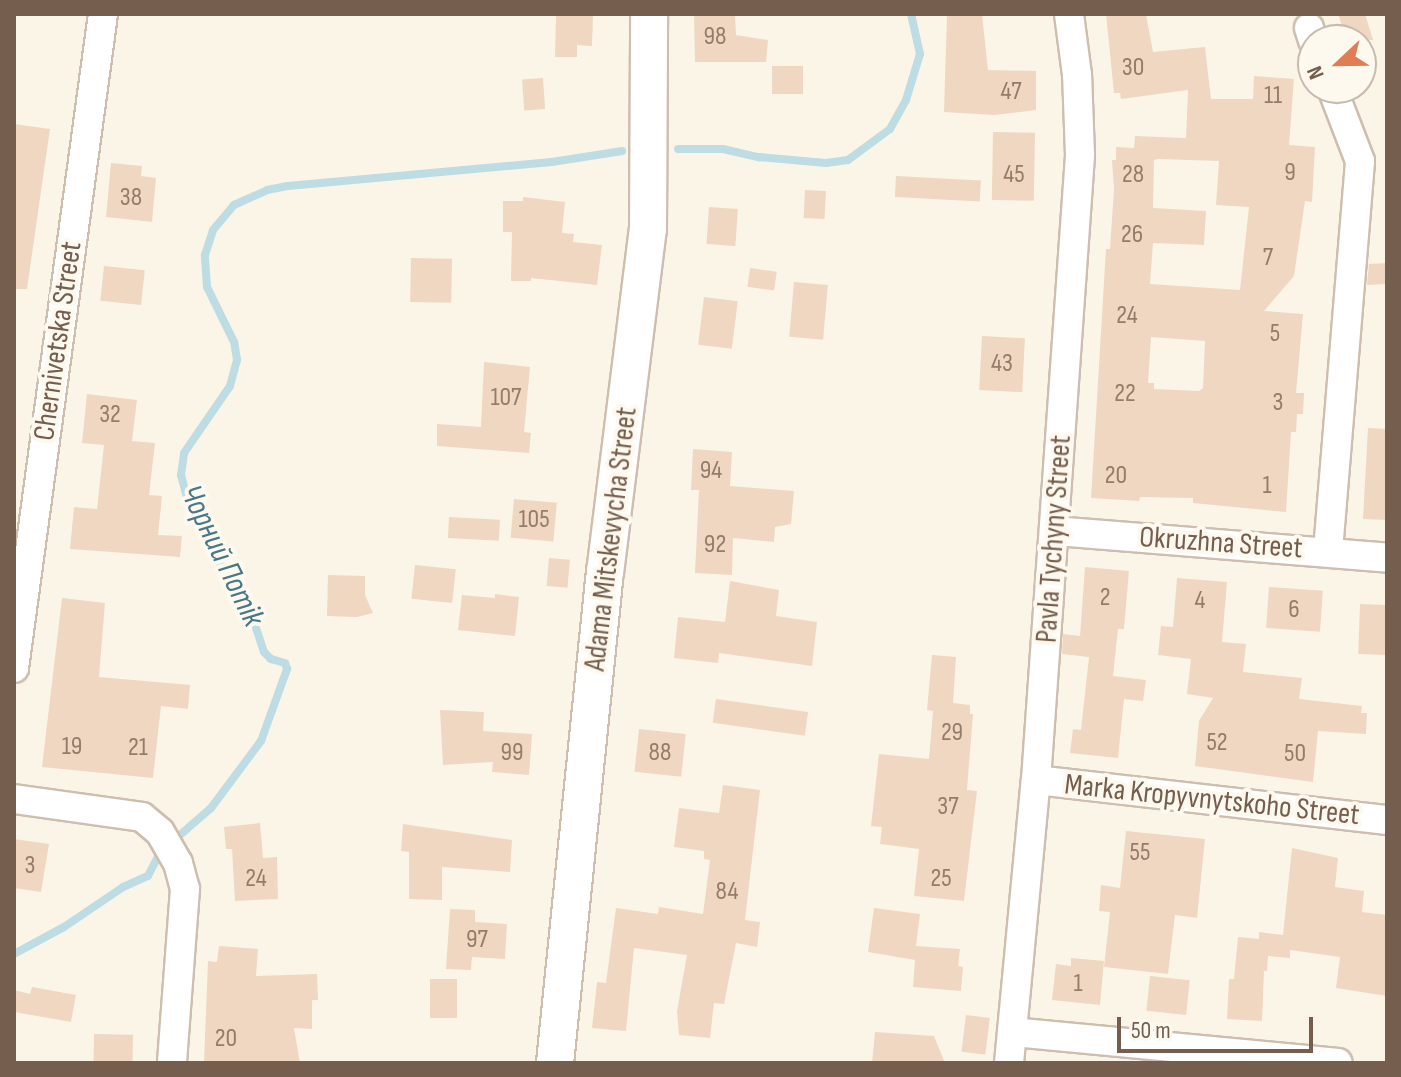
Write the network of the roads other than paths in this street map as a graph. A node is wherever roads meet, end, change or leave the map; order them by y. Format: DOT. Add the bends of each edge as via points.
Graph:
graph roads {
  1 [pos="103,14"];
  2 [pos="649,14"];
  3 [pos="1069,14"];
  4 [pos="1338,104"];
  5 [pos="1055,531"];
  6 [pos="1328,551"];
  7 [pos="1387,558"];
  8 [pos="14,668"];
  9 [pos="1036,780"];
  10 [pos="14,799"];
  11 [pos="1387,820"];
  12 [pos="1012,1032"];
  13 [pos="172,1063"];
  14 [pos="555,1063"];
  15 [pos="1009,1063"];
  16 [pos="1338,1063"];
  1 -- 8 [label="street, Chernivetska Street"];
  2 -- 14 [label="street, Adama Mitskevycha Street" via="645,262 603,589"];
  3 -- 5 [label="street, Pavla Tychyny Street" via="1080,155"];
  4 -- 6 [label="street" via="1360,161"];
  5 -- 6 [label="street, Okruzhna Street"];
  5 -- 9 [label="street, Pavla Tychyny Street"];
  6 -- 7 [label="street, Okruzhna Street"];
  9 -- 11 [label="street, Marka Kropyvnytskoho Street"];
  9 -- 12 [label="street, Pavla Tychyny Street"];
  10 -- 13 [label="street" via="142,817 167,843 183,880 185,907"];
  12 -- 15 [label="street, Pavla Tychyny Street"];
  12 -- 16 [label="street"];
}
